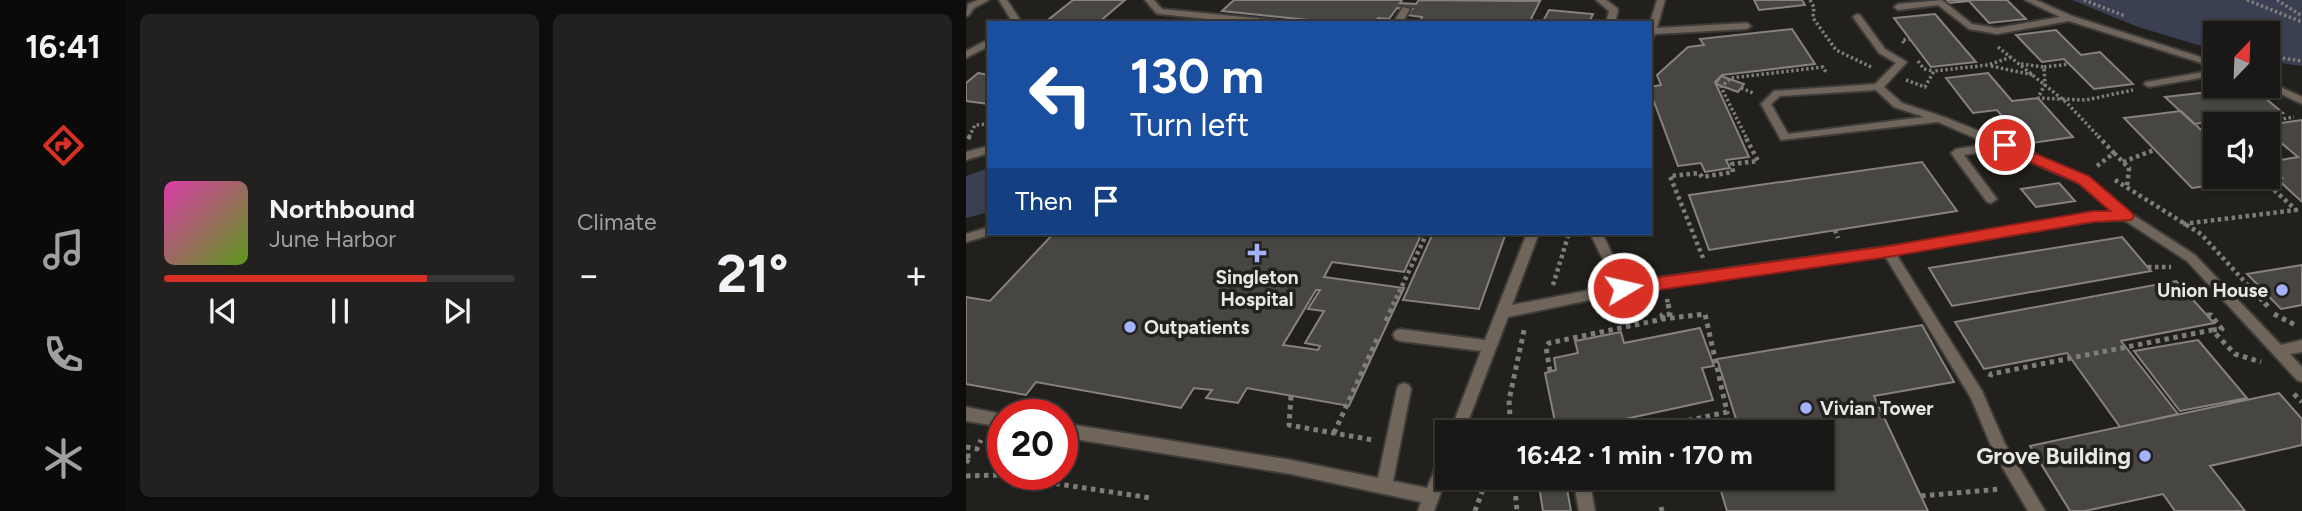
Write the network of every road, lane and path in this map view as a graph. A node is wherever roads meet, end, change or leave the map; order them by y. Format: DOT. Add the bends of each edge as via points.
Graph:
graph roads {
  1 [pos="985,0"];
  2 [pos="1003,0"];
  3 [pos="1149,0"];
  4 [pos="1600,0"];
  5 [pos="1661,0"];
  6 [pos="2029,0"];
  7 [pos="2247,0"];
  8 [pos="2277,0"];
  9 [pos="1409,4"];
  10 [pos="1898,8"];
  11 [pos="966,13"];
  12 [pos="2302,16"];
  13 [pos="1857,17"];
  14 [pos="2069,18"];
  15 [pos="1019,21"];
  16 [pos="1256,21"];
  17 [pos="1398,21"];
  18 [pos="1611,21"];
  19 [pos="2302,22"];
  20 [pos="1747,26"];
  21 [pos="1969,26"];
  22 [pos="1652,31"];
  23 [pos="1652,34"];
  24 [pos="987,43"];
  25 [pos="966,55"];
  26 [pos="2280,58"];
  27 [pos="2203,61"];
  28 [pos="2302,61"];
  29 [pos="2021,64"];
  30 [pos="2069,64"];
  31 [pos="1988,65"];
  32 [pos="2044,67"];
  33 [pos="2034,75"];
  34 [pos="2203,75"];
  35 [pos="1829,78"];
  36 [pos="2045,84"];
  37 [pos="2149,85"];
  38 [pos="1878,87"];
  39 [pos="2280,90"];
  40 [pos="2302,101"];
  41 [pos="2067,103"];
  42 [pos="2302,116"];
  43 [pos="1940,118"];
  44 [pos="2280,120"];
  45 [pos="987,124"];
  46 [pos="966,142"];
  47 [pos="2005,145"];
  48 [pos="987,150"];
  49 [pos="2154,150"];
  50 [pos="2115,153"];
  51 [pos="966,156"];
  52 [pos="2123,162"];
  53 [pos="2127,186"];
  54 [pos="2274,189"];
  55 [pos="1992,199"];
  56 [pos="2299,210"];
  57 [pos="2126,216"];
  58 [pos="2182,224"];
  59 [pos="1835,230"];
  60 [pos="987,232"];
  61 [pos="1532,235"];
  62 [pos="1568,235"];
  63 [pos="1597,235"];
  64 [pos="966,238"];
  65 [pos="1839,238"];
  66 [pos="1888,251"];
  67 [pos="1703,259"];
  68 [pos="2148,267"];
  69 [pos="2182,267"];
  70 [pos="1648,284"];
  71 [pos="1674,297"];
  72 [pos="1667,298"];
  73 [pos="1548,300"];
  74 [pos="1654,300"];
  75 [pos="1502,313"];
  76 [pos="2207,316"];
  77 [pos="1663,319"];
  78 [pos="2212,330"];
  79 [pos="1519,331"];
  80 [pos="2302,332"];
  81 [pos="1400,335"];
  82 [pos="1490,346"];
  83 [pos="2302,346"];
  84 [pos="2279,351"];
  85 [pos="2260,355"];
  86 [pos="1550,371"];
  87 [pos="1980,373"];
  88 [pos="2302,376"];
  89 [pos="2285,384"];
  90 [pos="1404,389"];
  91 [pos="1291,396"];
  92 [pos="2302,402"];
  93 [pos="966,414"];
  94 [pos="987,417"];
  95 [pos="1462,420"];
  96 [pos="1510,420"];
  97 [pos="1690,420"];
  98 [pos="1078,433"];
  99 [pos="975,439"];
  100 [pos="1391,443"];
  101 [pos="966,447"];
  102 [pos="966,456"];
  103 [pos="966,463"];
  104 [pos="966,477"];
  105 [pos="1384,486"];
  106 [pos="2024,487"];
  107 [pos="1483,490"];
  108 [pos="1515,490"];
  109 [pos="1583,490"];
  110 [pos="1921,496"];
  111 [pos="1151,498"];
  112 [pos="1429,504"];
  113 [pos="1475,511"];
  114 [pos="1517,511"];
  115 [pos="1587,511"];
  116 [pos="2037,511"];
  1 -- 11 [label="lane"];
  2 -- 15 [label="lane"];
  3 -- 16 [label="lane" via="1159,11"];
  4 -- 18 [label="lane" via="1614,10"];
  5 -- 22 [label="lane"];
  6 -- 14 [label="lane"];
  7 -- 19 [label="path"];
  8 -- 12 [label="path"];
  9 -- 17 [label="lane"];
  10 -- 21 [label="lane" via="1940,2"];
  13 -- 38 [label="lane" via="1882,51 1902,62"];
  14 -- 21 [label="lane" via="1997,31"];
  14 -- 27 [label="lane"];
  20 -- 23 [label="lane"];
  21 -- 29 [label="path"];
  24 -- 25 [label="lane"];
  26 -- 28 [label="path"];
  29 -- 32 [label="path"];
  29 -- 33 [label="path"];
  30 -- 32 [label="path"];
  31 -- 33 [label="path"];
  32 -- 36 [label="path"];
  33 -- 36 [label="path"];
  34 -- 37 [label="lane"];
  35 -- 67 [label="path" via="1823,67 1731,78 1721,87 1758,161 1732,164 1733,172 1670,176"];
  36 -- 41 [label="path"];
  36 -- 41 [label="path" via="2038,98"];
  37 -- 41 [label="path" via="2103,99"];
  38 -- 43 [label="lane" via="1898,105"];
  38 -- 43 [label="lane" via="1777,93 1766,104 1785,138"];
  39 -- 40 [label="lane"];
  41 -- 50 [label="path"];
  42 -- 44 [label="path"];
  43 -- 47 [label="lane"];
  45 -- 46 [label="path" via="975,125"];
  47 -- 55 [label="lane" via="1956,153"];
  47 -- 57 [label="lane" via="2083,180"];
  48 -- 51 [label="lane"];
  49 -- 52 [label="path"];
  50 -- 52 [label="path"];
  50 -- 53 [label="path" via="2095,168"];
  52 -- 53 [label="path" via="2129,168"];
  53 -- 58 [label="path"];
  54 -- 56 [label="path"];
  56 -- 58 [label="path"];
  57 -- 66 [label="lane" via="2093,216"];
  57 -- 84 [label="lane" via="2191,257"];
  58 -- 80 [label="path" via="2201,234 2277,317"];
  59 -- 65 [label="path"];
  60 -- 64 [label="lane"];
  61 -- 75 [label="lane"];
  62 -- 73 [label="path"];
  63 -- 70 [label="lane" via="1611,265"];
  66 -- 70 [label="lane"];
  66 -- 106 [label="lane" via="1977,394 1999,448"];
  68 -- 69 [label="path"];
  70 -- 73 [label="lane"];
  71 -- 72 [label="path"];
  72 -- 74 [label="path"];
  72 -- 77 [label="path" via="1670,314 1662,315"];
  73 -- 75 [label="lane"];
  75 -- 82 [label="lane"];
  76 -- 78 [label="path" via="2222,329"];
  77 -- 86 [label="path" via="1549,343"];
  77 -- 97 [label="path" via="1705,314 1727,412"];
  78 -- 85 [label="path" via="2235,354 2268,365"];
  78 -- 87 [label="path" via="1991,374 1986,384"];
  79 -- 96 [label="path" via="1527,321 1509,400"];
  81 -- 82 [label="lane"];
  82 -- 95 [label="lane"];
  83 -- 84 [label="lane"];
  84 -- 88 [label="lane"];
  89 -- 92 [label="path"];
  90 -- 100 [label="lane"];
  91 -- 100 [label="path" via="1289,425"];
  93 -- 94 [label="lane"];
  98 -- 105 [label="lane"];
  99 -- 101 [label="path" via="983,440 977,449"];
  100 -- 105 [label="lane"];
  102 -- 103 [label="path" via="971,456"];
  104 -- 111 [label="path" via="999,475"];
  105 -- 112 [label="lane"];
  106 -- 110 [label="path"];
  106 -- 116 [label="lane"];
  107 -- 113 [label="path"];
  108 -- 114 [label="path"];
  109 -- 115 [label="lane"];
}
